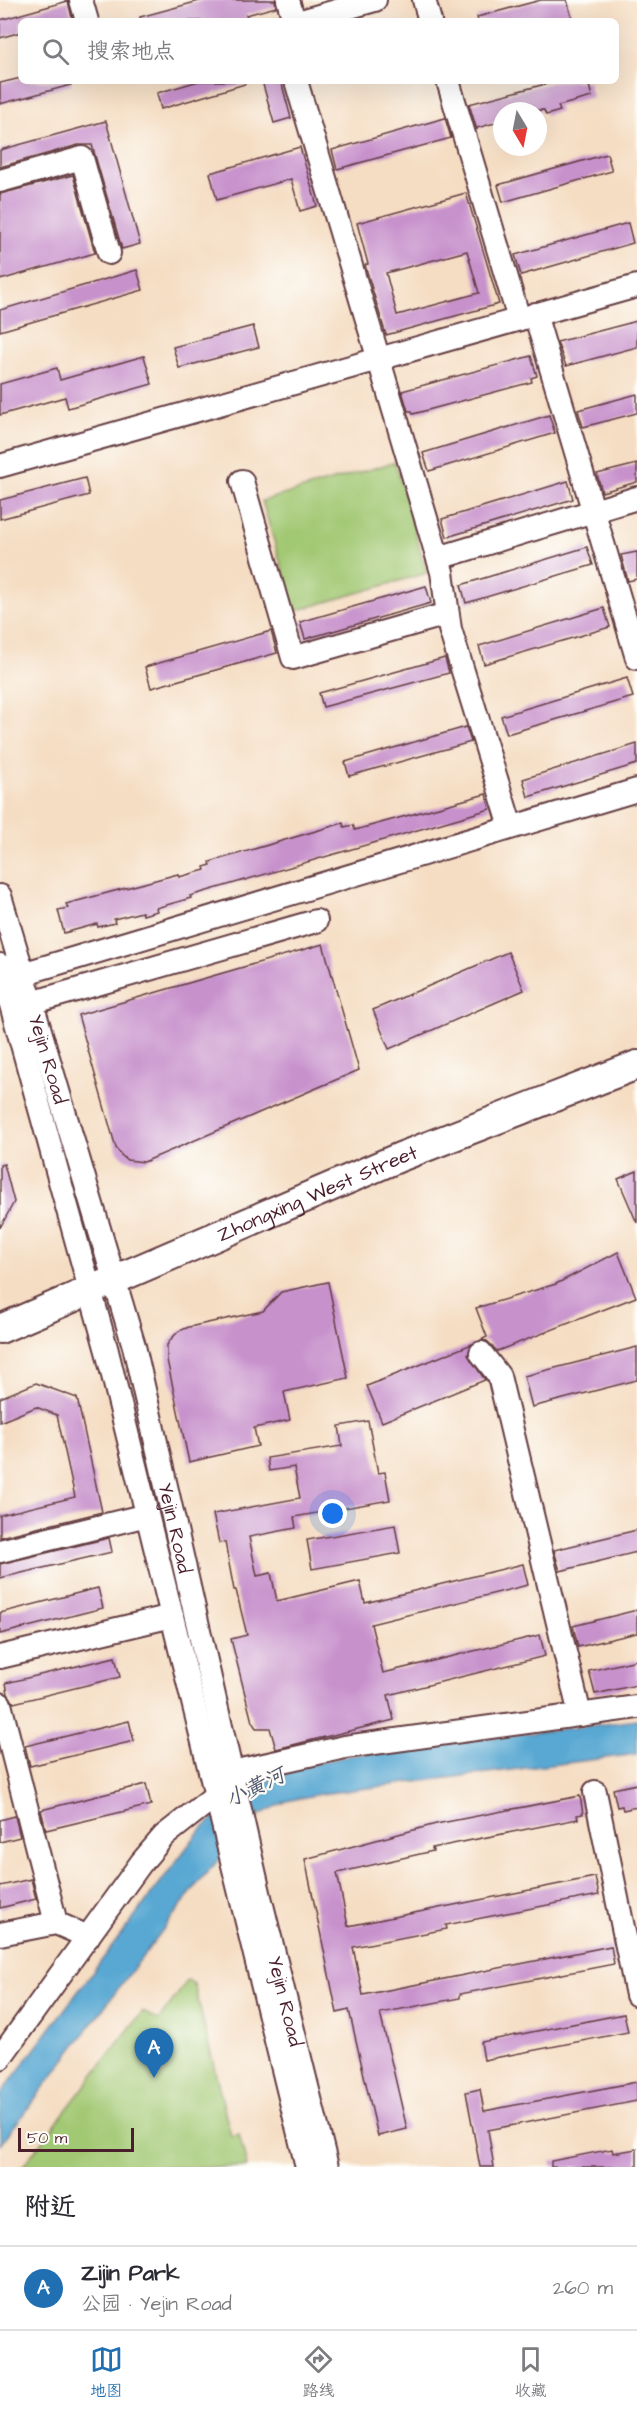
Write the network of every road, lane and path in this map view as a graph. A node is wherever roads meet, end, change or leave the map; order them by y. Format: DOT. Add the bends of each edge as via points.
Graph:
graph roads {
  1 [pos="81,0"];
  2 [pos="288,0"];
  3 [pos="375,0"];
  4 [pos="424,0"];
  5 [pos="86,18"];
  6 [pos="293,18"];
  7 [pos="312,18"];
  8 [pos="429,18"];
  9 [pos="297,84"];
  10 [pos="449,84"];
  11 [pos="0,181"];
  12 [pos="109,253"];
  13 [pos="637,286"];
  14 [pos="527,317"];
  15 [pos="378,359"];
  16 [pos="0,466"];
  17 [pos="243,481"];
  18 [pos="637,498"];
  19 [pos="594,511"];
  20 [pos="438,558"];
  21 [pos="447,614"];
  22 [pos="637,658"];
  23 [pos="637,790"];
  24 [pos="511,827"];
  25 [pos="0,896"];
  26 [pos="316,921"];
  27 [pos="7,975"];
  28 [pos="31,1004"];
  29 [pos="637,1045"];
  30 [pos="637,1065"];
  31 [pos="100,1275"];
  32 [pos="0,1309"];
  33 [pos="0,1329"];
  34 [pos="481,1353"];
  35 [pos="147,1515"];
  36 [pos="0,1551"];
  37 [pos="172,1616"];
  38 [pos="0,1657"];
  39 [pos="0,1704"];
  40 [pos="637,1707"];
  41 [pos="580,1715"];
  42 [pos="232,1772"];
  43 [pos="595,1792"];
  44 [pos="224,1799"];
  45 [pos="56,1923"];
  46 [pos="0,1934"];
  47 [pos="88,1937"];
  48 [pos="637,1995"];
  49 [pos="0,2058"];
  50 [pos="307,2167"];
  51 [pos="327,2167"];
  1 -- 5 [label="street"];
  2 -- 6 [label="street"];
  3 -- 7 [label="street"];
  4 -- 8 [label="street"];
  9 -- 15 [label="street"];
  10 -- 14 [label="street"];
  11 -- 12 [label="street" via="82,158"];
  13 -- 14 [label="street"];
  14 -- 15 [label="street"];
  14 -- 19 [label="street"];
  15 -- 16 [label="street"];
  15 -- 20 [label="street"];
  17 -- 21 [label="street" via="293,658"];
  18 -- 19 [label="street"];
  19 -- 20 [label="street"];
  19 -- 22 [label="street"];
  20 -- 21 [label="street"];
  21 -- 24 [label="street"];
  23 -- 24 [label="street"];
  24 -- 27 [label="street"];
  25 -- 27 [label="street, Yejin Road"];
  26 -- 28 [label="street"];
  27 -- 28 [label="street, Yejin Road"];
  27 -- 31 [label="street, Yejin Road"];
  28 -- 31 [label="street, Yejin Road"];
  29 -- 31 [label="main road, Zhongxing West Street" via="393,1140"];
  30 -- 31 [label="main road, Zhongxing West Street"];
  31 -- 32 [label="main road, Zhongxing West Street"];
  31 -- 33 [label="main road, Zhongxing West Street"];
  31 -- 35 [label="street, Yejin Road"];
  31 -- 42 [label="street, Yejin Road" via="134,1346"];
  34 -- 41 [label="street" via="499,1376"];
  35 -- 36 [label="street"];
  35 -- 37 [label="street, Yejin Road"];
  37 -- 38 [label="street"];
  37 -- 44 [label="street, Yejin Road"];
  39 -- 45 [label="street"];
  40 -- 41 [label="street"];
  41 -- 42 [label="street" via="345,1747"];
  42 -- 44 [label="street, Yejin Road"];
  43 -- 48 [label="street"];
  44 -- 47 [label="street" via="164,1836"];
  44 -- 50 [label="street, Yejin Road" via="234,1873"];
  44 -- 51 [label="street, Yejin Road" via="246,1833"];
  45 -- 46 [label="street"];
  45 -- 47 [label="street"];
  47 -- 49 [label="street"];
}
